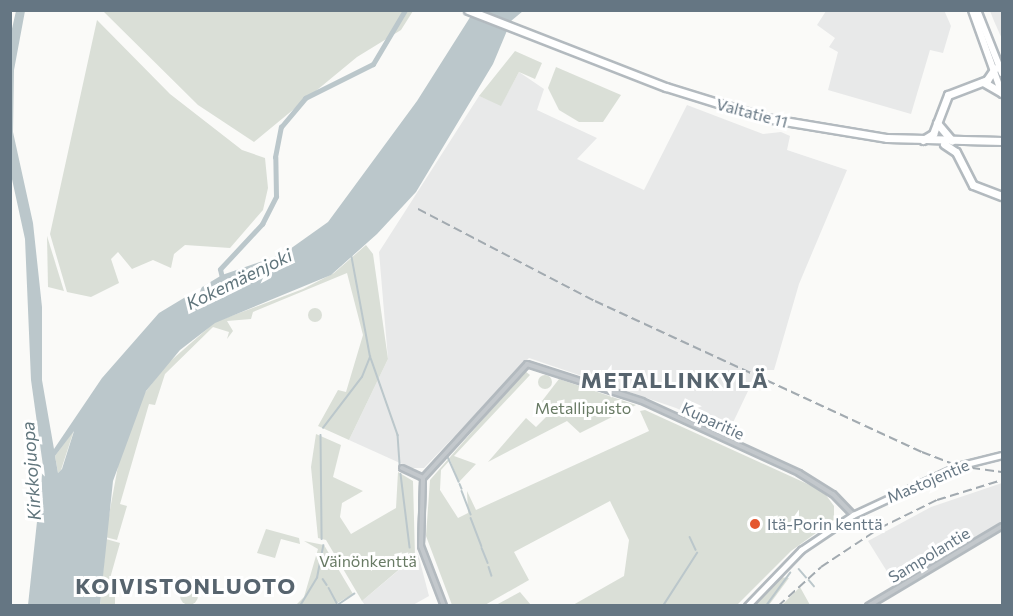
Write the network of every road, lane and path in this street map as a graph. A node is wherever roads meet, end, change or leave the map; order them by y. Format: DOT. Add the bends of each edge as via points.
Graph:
graph roads {
  1 [pos="468,10"];
  2 [pos="972,10"];
  3 [pos="977,10"];
  4 [pos="995,68"];
  5 [pos="1002,73"];
  6 [pos="983,82"];
  7 [pos="1002,93"];
  8 [pos="937,123"];
  9 [pos="920,140"];
  10 [pos="936,141"];
  11 [pos="1002,141"];
  12 [pos="953,142"];
  13 [pos="966,142"];
  14 [pos="960,160"];
  15 [pos="1002,196"];
  16 [pos="1002,455"];
  17 [pos="402,468"];
  18 [pos="423,478"];
  19 [pos="853,515"];
  20 [pos="1002,526"];
  21 [pos="444,606"];
  22 [pos="747,606"];
  23 [pos="868,606"];
  1 -- 9 [label="highway, Valtatie 11" via="739,111 829,130"];
  2 -- 4 [label="main road"];
  3 -- 5 [label="main road"];
  4 -- 6 [label="highway"];
  4 -- 7 [label="main road"];
  6 -- 7 [label="highway"];
  6 -- 8 [label="highway" via="948,95"];
  8 -- 9 [label="highway" via="931,136"];
  8 -- 12 [label="highway"];
  9 -- 10 [label="highway, Valtatie 11"];
  10 -- 12 [label="highway, Valtatie 11"];
  10 -- 14 [label="highway" via="952,147"];
  11 -- 13 [label="highway, Valtatie 11"];
  12 -- 13 [label="highway, Valtatie 11"];
  13 -- 14 [label="highway"];
  14 -- 15 [label="highway" via="972,185"];
  16 -- 19 [label="main road, Mastojentie" via="949,470"];
  17 -- 18 [label="street"];
  18 -- 19 [label="street, Kuparitie" via="526,364 642,401 798,473 834,494"];
  18 -- 21 [label="street" via="421,546"];
  19 -- 22 [label="main road, Mastojentie" via="795,555"];
  20 -- 23 [label="street, Sampolantie"];
}
